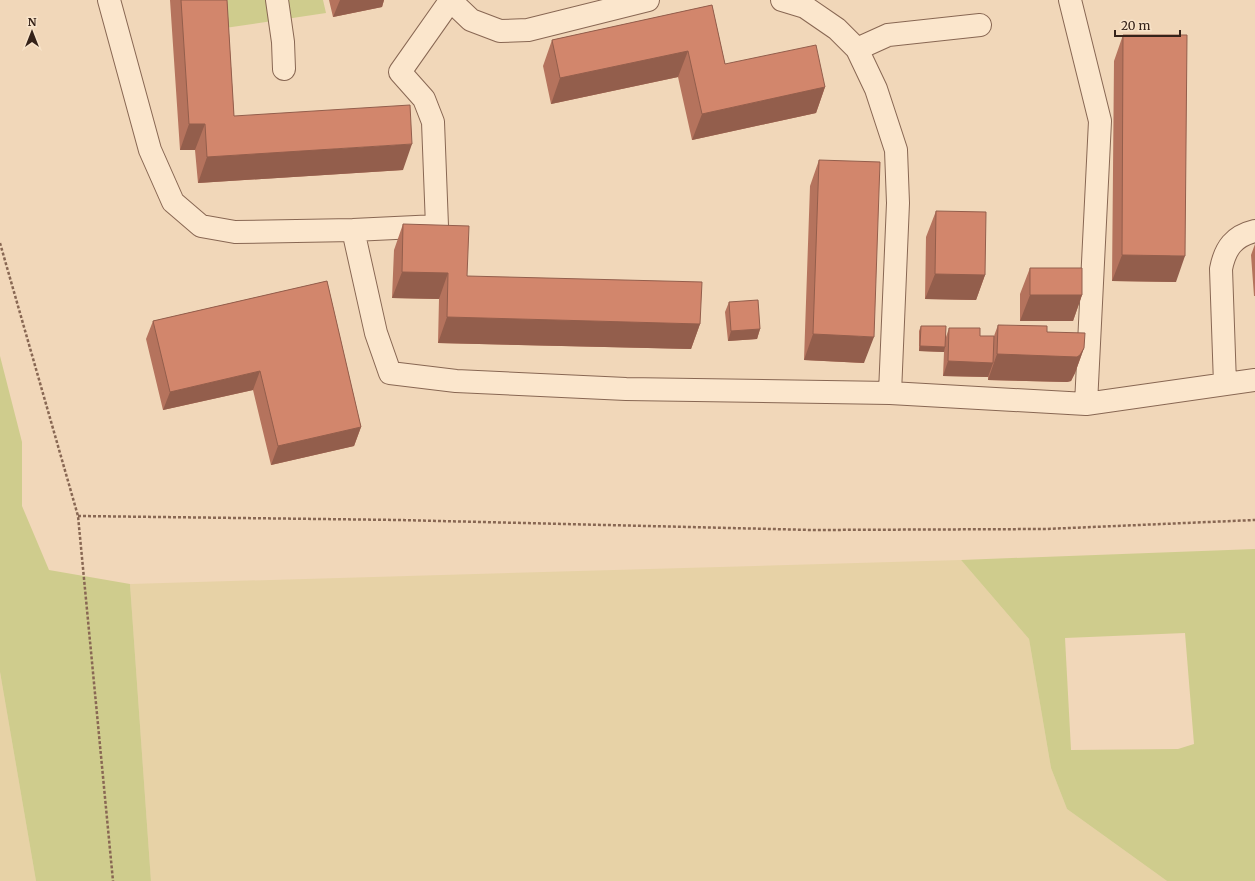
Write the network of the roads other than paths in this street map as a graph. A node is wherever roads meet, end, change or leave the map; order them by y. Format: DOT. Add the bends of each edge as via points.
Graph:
graph roads {
  1 [pos="109,0"];
  2 [pos="277,0"];
  3 [pos="450,0"];
  4 [pos="648,0"];
  5 [pos="782,0"];
  6 [pos="1070,0"];
  7 [pos="980,25"];
  8 [pos="857,49"];
  9 [pos="284,69"];
  10 [pos="353,230"];
  11 [pos="1255,231"];
  12 [pos="1255,380"];
  13 [pos="1225,384"];
  14 [pos="890,393"];
  15 [pos="1086,404"];
  1 -- 10 [label="street" via="150,150 173,202 201,226 235,232"];
  2 -- 9 [label="street"];
  3 -- 4 [label="street" via="472,20 500,31 528,30"];
  3 -- 10 [label="street" via="400,72 424,99 433,122 437,226"];
  5 -- 8 [label="street" via="805,7 837,29"];
  6 -- 15 [label="street" via="1100,121"];
  7 -- 8 [label="street" via="888,34"];
  8 -- 14 [label="street" via="876,89 896,150 898,203"];
  10 -- 14 [label="street" via="376,333 390,373 456,381 603,388"];
  11 -- 13 [label="street" via="1232,241 1224,255 1222,268"];
  12 -- 13 [label="street"];
  13 -- 15 [label="street"];
  14 -- 15 [label="street"];
}
